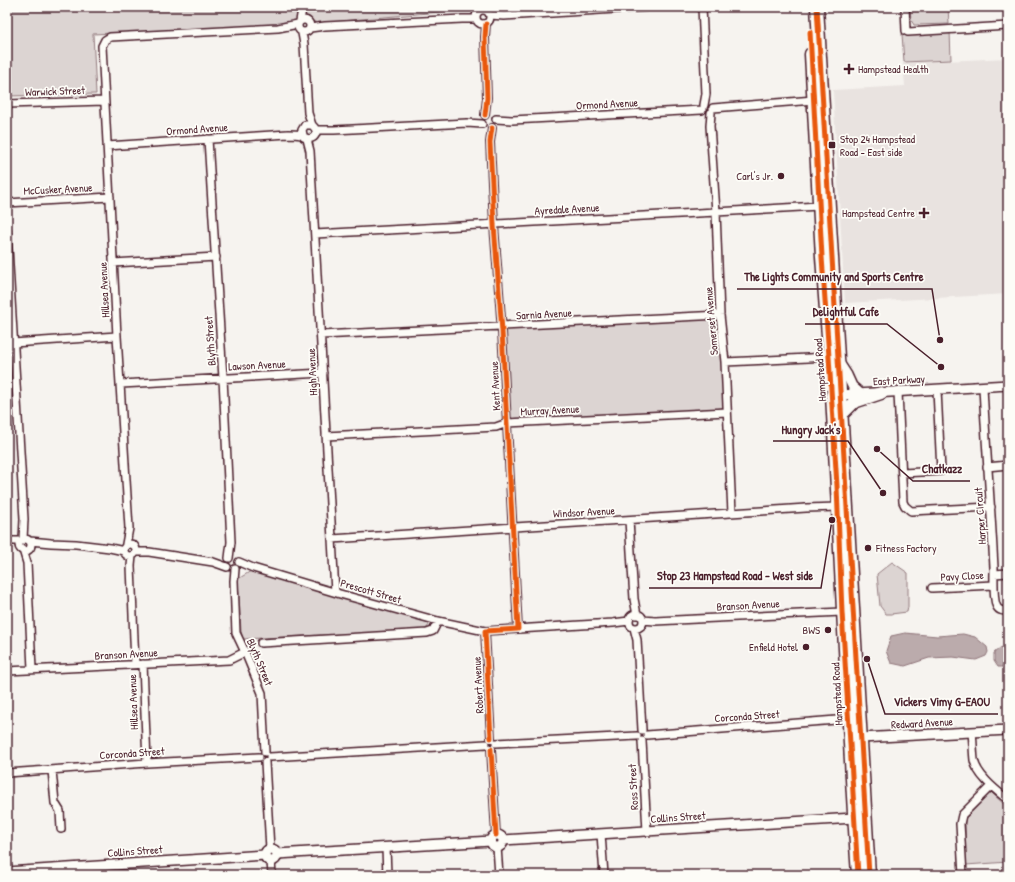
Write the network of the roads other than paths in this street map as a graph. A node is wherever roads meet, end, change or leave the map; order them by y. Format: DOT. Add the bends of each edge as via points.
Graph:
graph roads {
  1 [pos="648,7"];
  2 [pos="702,7"];
  3 [pos="809,7"];
  4 [pos="817,7"];
  5 [pos="905,7"];
  6 [pos="483,15"];
  7 [pos="1008,26"];
  8 [pos="304,27"];
  9 [pos="818,100"];
  10 [pos="104,101"];
  11 [pos="7,104"];
  12 [pos="708,109"];
  13 [pos="489,121"];
  14 [pos="309,132"];
  15 [pos="208,139"];
  16 [pos="107,146"];
  17 [pos="110,197"];
  18 [pos="7,203"];
  19 [pos="824,205"];
  20 [pos="716,212"];
  21 [pos="494,224"];
  22 [pos="7,231"];
  23 [pos="315,234"];
  24 [pos="216,256"];
  25 [pos="113,263"];
  26 [pos="720,315"];
  27 [pos="502,327"];
  28 [pos="321,335"];
  29 [pos="117,336"];
  30 [pos="10,345"];
  31 [pos="835,358"];
  32 [pos="725,362"];
  33 [pos="323,372"];
  34 [pos="223,378"];
  35 [pos="120,384"];
  36 [pos="1008,385"];
  37 [pos="983,387"];
  38 [pos="937,390"];
  39 [pos="898,392"];
  40 [pos="881,393"];
  41 [pos="861,394"];
  42 [pos="840,395"];
  43 [pos="727,412"];
  44 [pos="837,416"];
  45 [pos="507,423"];
  46 [pos="326,436"];
  47 [pos="1008,465"];
  48 [pos="987,467"];
  49 [pos="902,473"];
  50 [pos="838,507"];
  51 [pos="991,507"];
  52 [pos="732,513"];
  53 [pos="629,520"];
  54 [pos="512,527"];
  55 [pos="332,539"];
  56 [pos="7,541"];
  57 [pos="26,544"];
  58 [pos="130,550"];
  59 [pos="233,564"];
  60 [pos="1008,573"];
  61 [pos="994,574"];
  62 [pos="994,585"];
  63 [pos="932,588"];
  64 [pos="335,592"];
  65 [pos="1008,610"];
  66 [pos="848,611"];
  67 [pos="438,621"];
  68 [pos="636,622"];
  69 [pos="518,628"];
  70 [pos="484,631"];
  71 [pos="261,643"];
  72 [pos="245,652"];
  73 [pos="135,664"];
  74 [pos="143,664"];
  75 [pos="32,670"];
  76 [pos="7,671"];
  77 [pos="854,719"];
  78 [pos="1008,730"];
  79 [pos="972,732"];
  80 [pos="642,734"];
  81 [pos="855,738"];
  82 [pos="493,743"];
  83 [pos="265,757"];
  84 [pos="147,763"];
  85 [pos="52,770"];
  86 [pos="7,773"];
  87 [pos="991,786"];
  88 [pos="1008,800"];
  89 [pos="860,818"];
  90 [pos="61,829"];
  91 [pos="647,831"];
  92 [pos="601,834"];
  93 [pos="497,841"];
  94 [pos="386,848"];
  95 [pos="271,854"];
  96 [pos="7,872"];
  97 [pos="45,872"];
  98 [pos="272,875"];
  99 [pos="387,875"];
  100 [pos="499,875"];
  101 [pos="604,875"];
  102 [pos="858,875"];
  103 [pos="869,875"];
  104 [pos="963,875"];
  1 -- 6 [label="street" via="504,16"];
  2 -- 12 [label="street, Somerset Avenue"];
  3 -- 9 [label="highway, Hampstead Road"];
  4 -- 9 [label="highway, Hampstead Road"];
  5 -- 7 [label="street" via="908,32"];
  6 -- 8 [label="street" via="462,19"];
  6 -- 13 [label="street, Kent Avenue"];
  8 -- 10 [label="street, Hillsea Avenue" via="110,37 102,46"];
  8 -- 14 [label="street, High Avenue"];
  9 -- 12 [label="street, Ormond Avenue"];
  9 -- 19 [label="highway, Hampstead Road"];
  10 -- 11 [label="street, Warwick Street"];
  10 -- 16 [label="street, Hillsea Avenue"];
  12 -- 13 [label="street, Ormond Avenue"];
  12 -- 20 [label="street, Somerset Avenue"];
  13 -- 14 [label="street, Ormond Avenue"];
  13 -- 21 [label="street, Kent Avenue"];
  14 -- 15 [label="street, Ormond Avenue"];
  14 -- 23 [label="street, High Avenue"];
  15 -- 16 [label="street, Ormond Avenue"];
  15 -- 24 [label="street, Blyth Street"];
  16 -- 17 [label="street, Hillsea Avenue"];
  17 -- 18 [label="street, McCusker Avenue"];
  17 -- 25 [label="street, Hillsea Avenue"];
  19 -- 20 [label="street, Ayredale Avenue"];
  19 -- 31 [label="highway, Hampstead Road"];
  20 -- 21 [label="street, Ayredale Avenue"];
  20 -- 26 [label="street, Somerset Avenue"];
  21 -- 23 [label="street, Ayredale Avenue"];
  21 -- 27 [label="street, Kent Avenue"];
  22 -- 30 [label="street"];
  23 -- 28 [label="street, High Avenue"];
  24 -- 25 [label="street"];
  24 -- 34 [label="street, Blyth Street"];
  25 -- 29 [label="street, Hillsea Avenue"];
  26 -- 27 [label="street, Sarnia Avenue"];
  26 -- 32 [label="street, Somerset Avenue"];
  27 -- 28 [label="street, Sarnia Avenue"];
  27 -- 45 [label="street, Kent Avenue"];
  28 -- 33 [label="street, High Avenue"];
  29 -- 30 [label="street"];
  29 -- 35 [label="street, Hillsea Avenue"];
  30 -- 57 [label="street"];
  31 -- 32 [label="street"];
  31 -- 41 [label="street" via="852,386"];
  31 -- 42 [label="highway, Hampstead Road"];
  31 -- 44 [label="highway, Hampstead Road"];
  32 -- 43 [label="street, Somerset Avenue"];
  33 -- 34 [label="street, Lawson Avenue"];
  33 -- 46 [label="street, High Avenue"];
  34 -- 35 [label="street, Lawson Avenue"];
  34 -- 59 [label="street, Blyth Street"];
  35 -- 58 [label="street, Hillsea Avenue"];
  36 -- 37 [label="street, East Parkway"];
  37 -- 38 [label="street, East Parkway"];
  37 -- 48 [label="street, Harper Circuit"];
  38 -- 39 [label="street, East Parkway"];
  38 -- 49 [label="street" via="941,472"];
  39 -- 40 [label="street, East Parkway"];
  39 -- 49 [label="street"];
  40 -- 41 [label="street, East Parkway"];
  40 -- 44 [label="highway" via="854,402"];
  41 -- 42 [label="street, East Parkway"];
  42 -- 44 [label="highway, Hampstead Road"];
  43 -- 45 [label="street, Murray Avenue"];
  43 -- 52 [label="street, Somerset Avenue"];
  44 -- 50 [label="highway, Hampstead Road"];
  44 -- 66 [label="highway, Hampstead Road"];
  45 -- 46 [label="street, Murray Avenue" via="496,427"];
  45 -- 54 [label="street, Kent Avenue"];
  46 -- 55 [label="street, High Avenue"];
  47 -- 48 [label="street"];
  48 -- 51 [label="street, Harper Circuit"];
  49 -- 51 [label="street" via="903,502 911,511"];
  50 -- 52 [label="street, Windsor Avenue"];
  50 -- 66 [label="highway, Hampstead Road"];
  51 -- 61 [label="street, Harper Circuit"];
  52 -- 53 [label="street, Windsor Avenue"];
  53 -- 54 [label="street, Windsor Avenue"];
  53 -- 68 [label="street"];
  54 -- 55 [label="street, Windsor Avenue"];
  54 -- 69 [label="street, Kent Avenue"];
  55 -- 64 [label="street, High Avenue"];
  56 -- 57 [label="street, Prescott Street"];
  57 -- 58 [label="street, Prescott Street" via="76,544"];
  57 -- 75 [label="street"];
  58 -- 59 [label="street, Prescott Street"];
  58 -- 73 [label="street, Hillsea Avenue"];
  59 -- 64 [label="street, Prescott Street"];
  59 -- 72 [label="street, Blyth Street" via="236,632"];
  60 -- 61 [label="street"];
  61 -- 62 [label="street, Harper Circuit"];
  62 -- 63 [label="street, Pavy Close"];
  62 -- 65 [label="street, Harper Circuit" via="997,607 1000,610"];
  64 -- 67 [label="street, Prescott Street"];
  66 -- 68 [label="street, Branson Avenue"];
  66 -- 77 [label="highway, Hampstead Road"];
  67 -- 70 [label="street, Prescott Street"];
  67 -- 71 [label="street" via="433,632 427,633"];
  68 -- 69 [label="street, Branson Avenue"];
  68 -- 80 [label="street"];
  69 -- 70 [label="street, Branson Avenue"];
  70 -- 82 [label="street, Robert Avenue"];
  72 -- 74 [label="street, Branson Avenue" via="229,660"];
  72 -- 83 [label="street, Blyth Street" via="262,693"];
  73 -- 74 [label="street, Branson Avenue"];
  73 -- 75 [label="street, Branson Avenue"];
  74 -- 84 [label="street, Hillsea Avenue"];
  75 -- 76 [label="street, Branson Avenue"];
  77 -- 80 [label="street, Corconda Street"];
  77 -- 81 [label="highway, Hampstead Road"];
  78 -- 79 [label="street, Redward Avenue"];
  79 -- 81 [label="street, Redward Avenue"];
  79 -- 87 [label="street" via="974,761"];
  80 -- 82 [label="street, Corconda Street"];
  80 -- 91 [label="street, Ross Street" via="638,739 642,741"];
  81 -- 89 [label="highway, Hampstead Road"];
  82 -- 83 [label="street, Corconda Street" via="488,748 486,744"];
  82 -- 93 [label="street, Robert Avenue"];
  83 -- 84 [label="street, Corconda Street"];
  83 -- 95 [label="street, Blyth Street"];
  84 -- 85 [label="street, Corconda Street"];
  85 -- 86 [label="street, Corconda Street"];
  85 -- 90 [label="street" via="55,803 60,811"];
  87 -- 88 [label="street"];
  87 -- 104 [label="street" via="962,815 960,824"];
  89 -- 91 [label="street, Collins Street"];
  89 -- 102 [label="highway, Hampstead Road"];
  89 -- 103 [label="highway, Hampstead Road"];
  91 -- 92 [label="street, Collins Street"];
  92 -- 93 [label="street, Collins Street"];
  92 -- 101 [label="street"];
  93 -- 94 [label="street, Collins Street"];
  93 -- 100 [label="street, Robert Avenue"];
  94 -- 95 [label="street, Collins Street"];
  94 -- 99 [label="street"];
  95 -- 97 [label="street, Collins Street"];
  95 -- 98 [label="street, Blyth Street"];
  96 -- 97 [label="street, Collins Street"];
}
